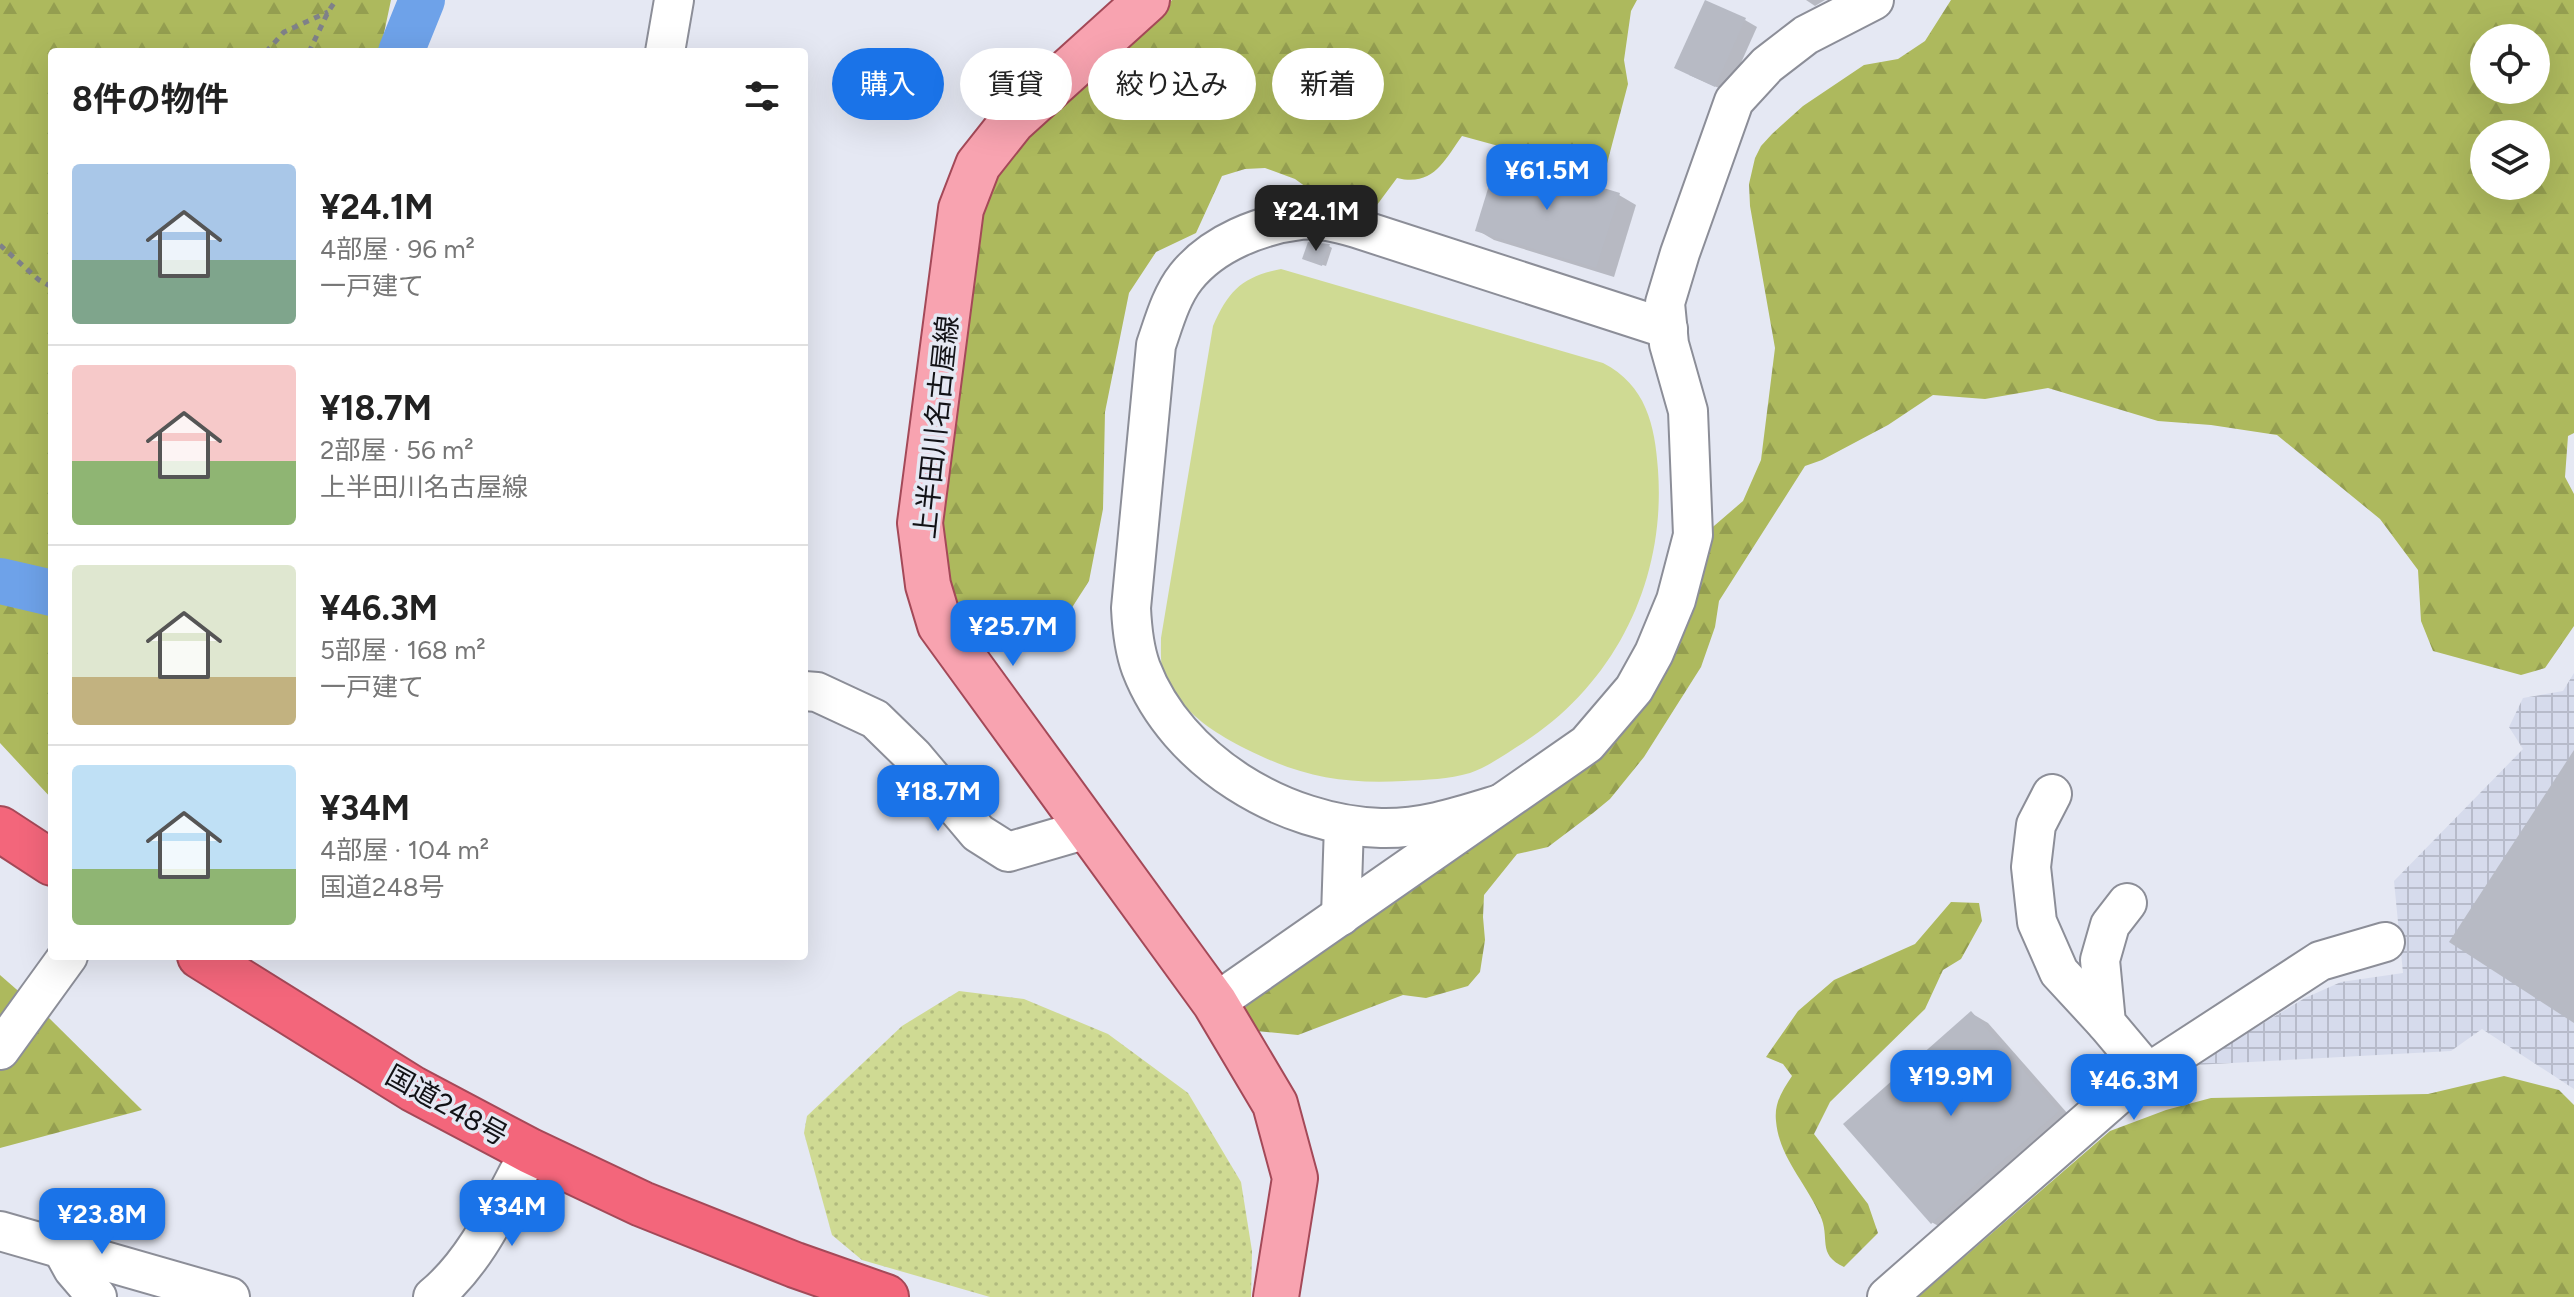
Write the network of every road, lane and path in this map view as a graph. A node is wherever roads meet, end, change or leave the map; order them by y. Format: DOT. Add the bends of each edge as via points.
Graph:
graph roads {
  1 [pos="336,0"];
  2 [pos="674,0"];
  3 [pos="1147,0"];
  4 [pos="1874,0"];
  5 [pos="328,12"];
  6 [pos="270,48"];
  7 [pos="311,48"];
  8 [pos="666,48"];
  9 [pos="0,245"];
  10 [pos="48,285"];
  11 [pos="1668,329"];
  12 [pos="808,691"];
  13 [pos="2052,794"];
  14 [pos="1500,804"];
  15 [pos="1344,825"];
  16 [pos="0,829"];
  17 [pos="1087,829"];
  18 [pos="48,860"];
  19 [pos="2127,903"];
  20 [pos="1341,916"];
  21 [pos="2385,942"];
  22 [pos="65,960"];
  23 [pos="206,960"];
  24 [pos="1215,1003"];
  25 [pos="2106,1023"];
  26 [pos="0,1050"];
  27 [pos="2148,1073"];
  28 [pos="530,1151"];
  29 [pos="0,1231"];
  30 [pos="61,1247"];
  31 [pos="97,1297"];
  32 [pos="230,1297"];
  33 [pos="433,1297"];
  34 [pos="886,1297"];
  35 [pos="1276,1297"];
  36 [pos="1887,1297"];
  1 -- 5 [label="path"];
  2 -- 8 [label="street"];
  3 -- 17 [label="main road, 上半田川名古屋線" via="1012,122 978,165 961,209 920,523 928,585 940,625"];
  4 -- 11 [label="street" via="1806,35 1767,65 1734,101 1665,303"];
  5 -- 6 [label="path" via="284,32"];
  5 -- 7 [label="path"];
  9 -- 10 [label="path"];
  11 -- 14 [label="street" via="1688,411 1693,535 1676,600 1634,689 1587,744"];
  11 -- 15 [label="street" via="1330,221 1302,220 1240,237 1218,248 1186,277 1156,345 1131,608 1140,666 1184,737 1231,776 1283,807"];
  12 -- 17 [label="street" via="875,719 978,833 1008,852"];
  13 -- 25 [label="street" via="2036,825 2031,867 2037,922 2059,972"];
  14 -- 15 [label="street" via="1414,826"];
  14 -- 20 [label="street"];
  15 -- 20 [label="street"];
  16 -- 18 [label="highway"];
  17 -- 24 [label="main road, 上半田川名古屋線"];
  19 -- 25 [label="street" via="2110,925 2100,960"];
  20 -- 24 [label="street"];
  21 -- 27 [label="street" via="2320,961"];
  22 -- 26 [label="street"];
  23 -- 28 [label="highway, 国道248号" via="413,1089"];
  24 -- 35 [label="main road, 上半田川名古屋線" via="1275,1104 1295,1178"];
  25 -- 27 [label="street"];
  27 -- 36 [label="street"];
  28 -- 33 [label="street" via="476,1248"];
  28 -- 34 [label="highway, 国道248号" via="642,1204"];
  29 -- 30 [label="street"];
  30 -- 31 [label="street"];
  30 -- 32 [label="street"];
}
